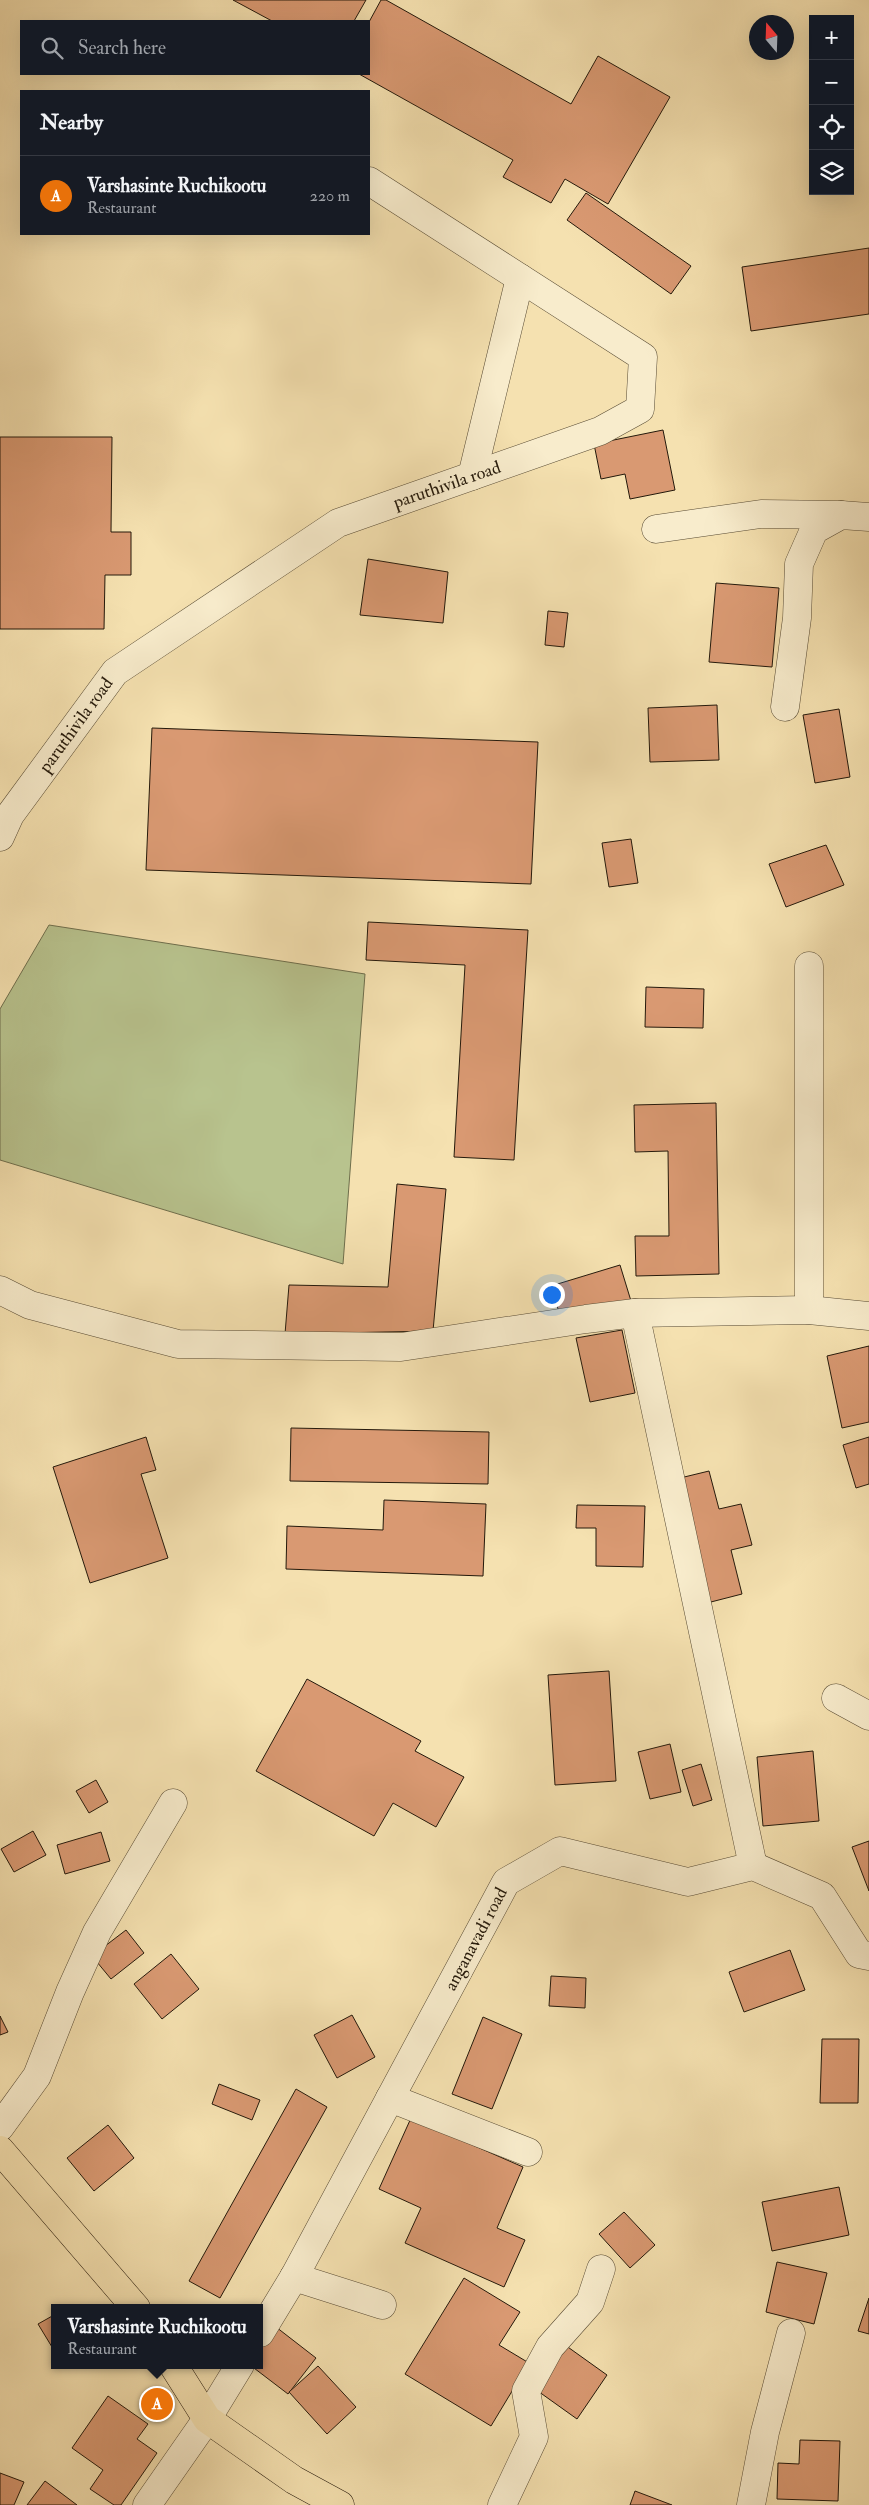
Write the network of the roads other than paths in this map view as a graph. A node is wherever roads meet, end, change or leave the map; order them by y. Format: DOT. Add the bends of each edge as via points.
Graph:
graph roads {
  1 [pos="370,182"];
  2 [pos="520,278"];
  3 [pos="472,476"];
  4 [pos="841,515"];
  5 [pos="869,517"];
  6 [pos="656,529"];
  7 [pos="785,707"];
  8 [pos="0,837"];
  9 [pos="809,966"];
  10 [pos="0,1290"];
  11 [pos="810,1310"];
  12 [pos="635,1313"];
  13 [pos="869,1316"];
  14 [pos="836,1698"];
  15 [pos="869,1716"];
  16 [pos="173,1803"];
  17 [pos="753,1866"];
  18 [pos="869,1956"];
  19 [pos="390,2098"];
  20 [pos="0,2126"];
  21 [pos="0,2150"];
  22 [pos="528,2152"];
  23 [pos="601,2269"];
  24 [pos="294,2277"];
  25 [pos="133,2304"];
  26 [pos="382,2305"];
  27 [pos="263,2328"];
  28 [pos="791,2333"];
  29 [pos="176,2369"];
  30 [pos="238,2369"];
  31 [pos="207,2419"];
  32 [pos="147,2505"];
  33 [pos="340,2505"];
  34 [pos="502,2505"];
  35 [pos="751,2505"];
  1 -- 2 [label="street, paruthivila road"];
  2 -- 3 [label="street"];
  2 -- 3 [label="street, paruthivila road" via="643,357 640,409 600,431"];
  3 -- 8 [label="street, paruthivila road" via="338,523 115,672 10,816"];
  4 -- 5 [label="street"];
  4 -- 6 [label="street" via="761,514"];
  4 -- 7 [label="street" via="814,530 799,564 797,618"];
  9 -- 11 [label="street"];
  10 -- 12 [label="street" via="30,1305 178,1344 402,1347"];
  11 -- 12 [label="street"];
  11 -- 13 [label="street"];
  12 -- 17 [label="street"];
  14 -- 15 [label="street"];
  16 -- 20 [label="street" via="97,1932 38,2076"];
  17 -- 18 [label="street" via="822,1896 859,1954"];
  17 -- 19 [label="street, anganavadi road" via="688,1882 560,1851 506,1882"];
  19 -- 22 [label="street"];
  19 -- 24 [label="street, anganavadi road"];
  21 -- 25 [label="main road"];
  23 -- 34 [label="street" via="590,2302 550,2347 526,2391 534,2437"];
  24 -- 26 [label="street"];
  24 -- 27 [label="street, anganavadi road"];
  28 -- 35 [label="street" via="765,2432"];
  29 -- 31 [label="main road"];
  30 -- 31 [label="street"];
  31 -- 32 [label="street"];
  31 -- 33 [label="main road" via="294,2480"];
}
